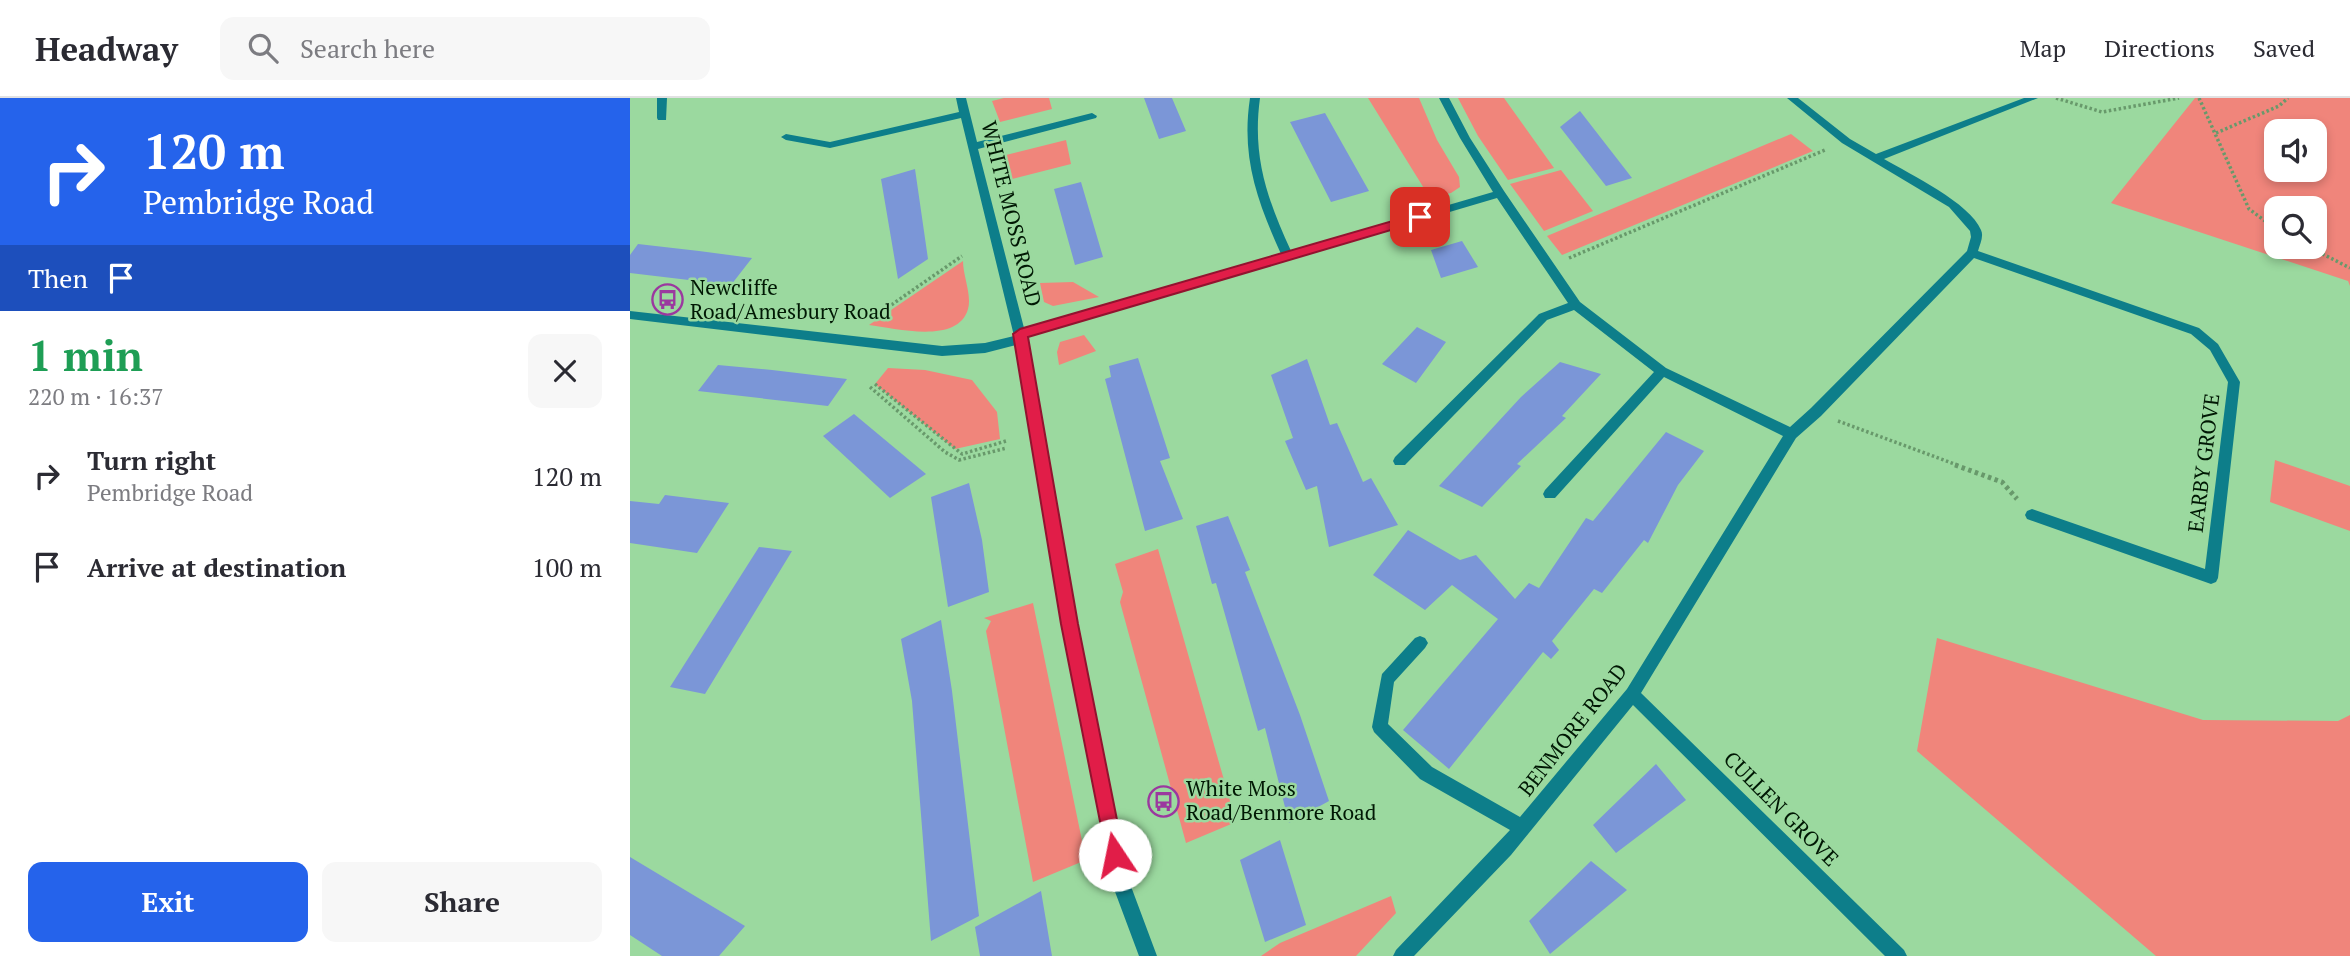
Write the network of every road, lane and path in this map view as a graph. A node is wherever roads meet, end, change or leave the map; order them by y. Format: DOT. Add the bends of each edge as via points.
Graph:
graph roads {
  1 [pos="662,98"];
  2 [pos="961,98"];
  3 [pos="1255,98"];
  4 [pos="1444,98"];
  5 [pos="1792,98"];
  6 [pos="2032,98"];
  7 [pos="2056,98"];
  8 [pos="2179,98"];
  9 [pos="2199,98"];
  10 [pos="2288,98"];
  11 [pos="965,114"];
  12 [pos="1092,116"];
  13 [pos="662,118"];
  14 [pos="2216,134"];
  15 [pos="786,137"];
  16 [pos="1846,141"];
  17 [pos="972,146"];
  18 [pos="1874,159"];
  19 [pos="1500,194"];
  20 [pos="2264,220"];
  21 [pos="1972,253"];
  22 [pos="1287,255"];
  23 [pos="962,256"];
  24 [pos="2327,256"];
  25 [pos="2350,265"];
  26 [pos="1549,267"];
  27 [pos="1576,305"];
  28 [pos="630,315"];
  29 [pos="864,324"];
  30 [pos="1021,337"];
  31 [pos="1662,371"];
  32 [pos="1816,412"];
  33 [pos="1791,434"];
  34 [pos="1006,440"];
  35 [pos="1007,448"];
  36 [pos="1400,461"];
  37 [pos="1550,494"];
  38 [pos="2032,515"];
  39 [pos="1420,643"];
  40 [pos="1632,694"];
  41 [pos="1523,828"];
  42 [pos="1148,956"];
  43 [pos="1402,956"];
  44 [pos="1898,956"];
  1 -- 13 [label="street"];
  2 -- 11 [label="street, WHITE MOSS ROAD"];
  3 -- 22 [label="street" via="1251,117 1256,183"];
  4 -- 19 [label="street"];
  5 -- 16 [label="street"];
  6 -- 18 [label="street"];
  7 -- 8 [label="path" via="2102,111"];
  9 -- 14 [label="path"];
  10 -- 14 [label="path"];
  11 -- 15 [label="street" via="830,145"];
  11 -- 17 [label="street, WHITE MOSS ROAD"];
  12 -- 17 [label="street"];
  14 -- 20 [label="path" via="2249,209"];
  16 -- 18 [label="street"];
  16 -- 26 [label="path"];
  17 -- 30 [label="street, WHITE MOSS ROAD"];
  18 -- 21 [label="street" via="1963,213 1976,230"];
  19 -- 22 [label="street"];
  19 -- 26 [label="street"];
  21 -- 32 [label="street, BENMORE ROAD"];
  21 -- 38 [label="street, EARBY GROVE" via="2185,326 2214,347 2234,382 2211,578"];
  22 -- 30 [label="street"];
  23 -- 29 [label="path"];
  24 -- 25 [label="path"];
  26 -- 27 [label="street"];
  27 -- 31 [label="street"];
  27 -- 36 [label="street" via="1543,317"];
  28 -- 30 [label="street" via="942,351 985,348"];
  30 -- 42 [label="street, WHITE MOSS ROAD" via="1120,881"];
  31 -- 33 [label="street"];
  31 -- 37 [label="street"];
  32 -- 33 [label="street, BENMORE ROAD"];
  32 -- 38 [label="path" via="2002,482"];
  33 -- 40 [label="street, BENMORE ROAD"];
  34 -- 35 [label="path" via="962,454 872,385 945,453 959,460"];
  39 -- 41 [label="street" via="1387,679 1380,727 1426,773"];
  40 -- 41 [label="street, BENMORE ROAD"];
  40 -- 44 [label="street, CULLEN GROVE"];
  41 -- 43 [label="street, BENMORE ROAD"];
}
